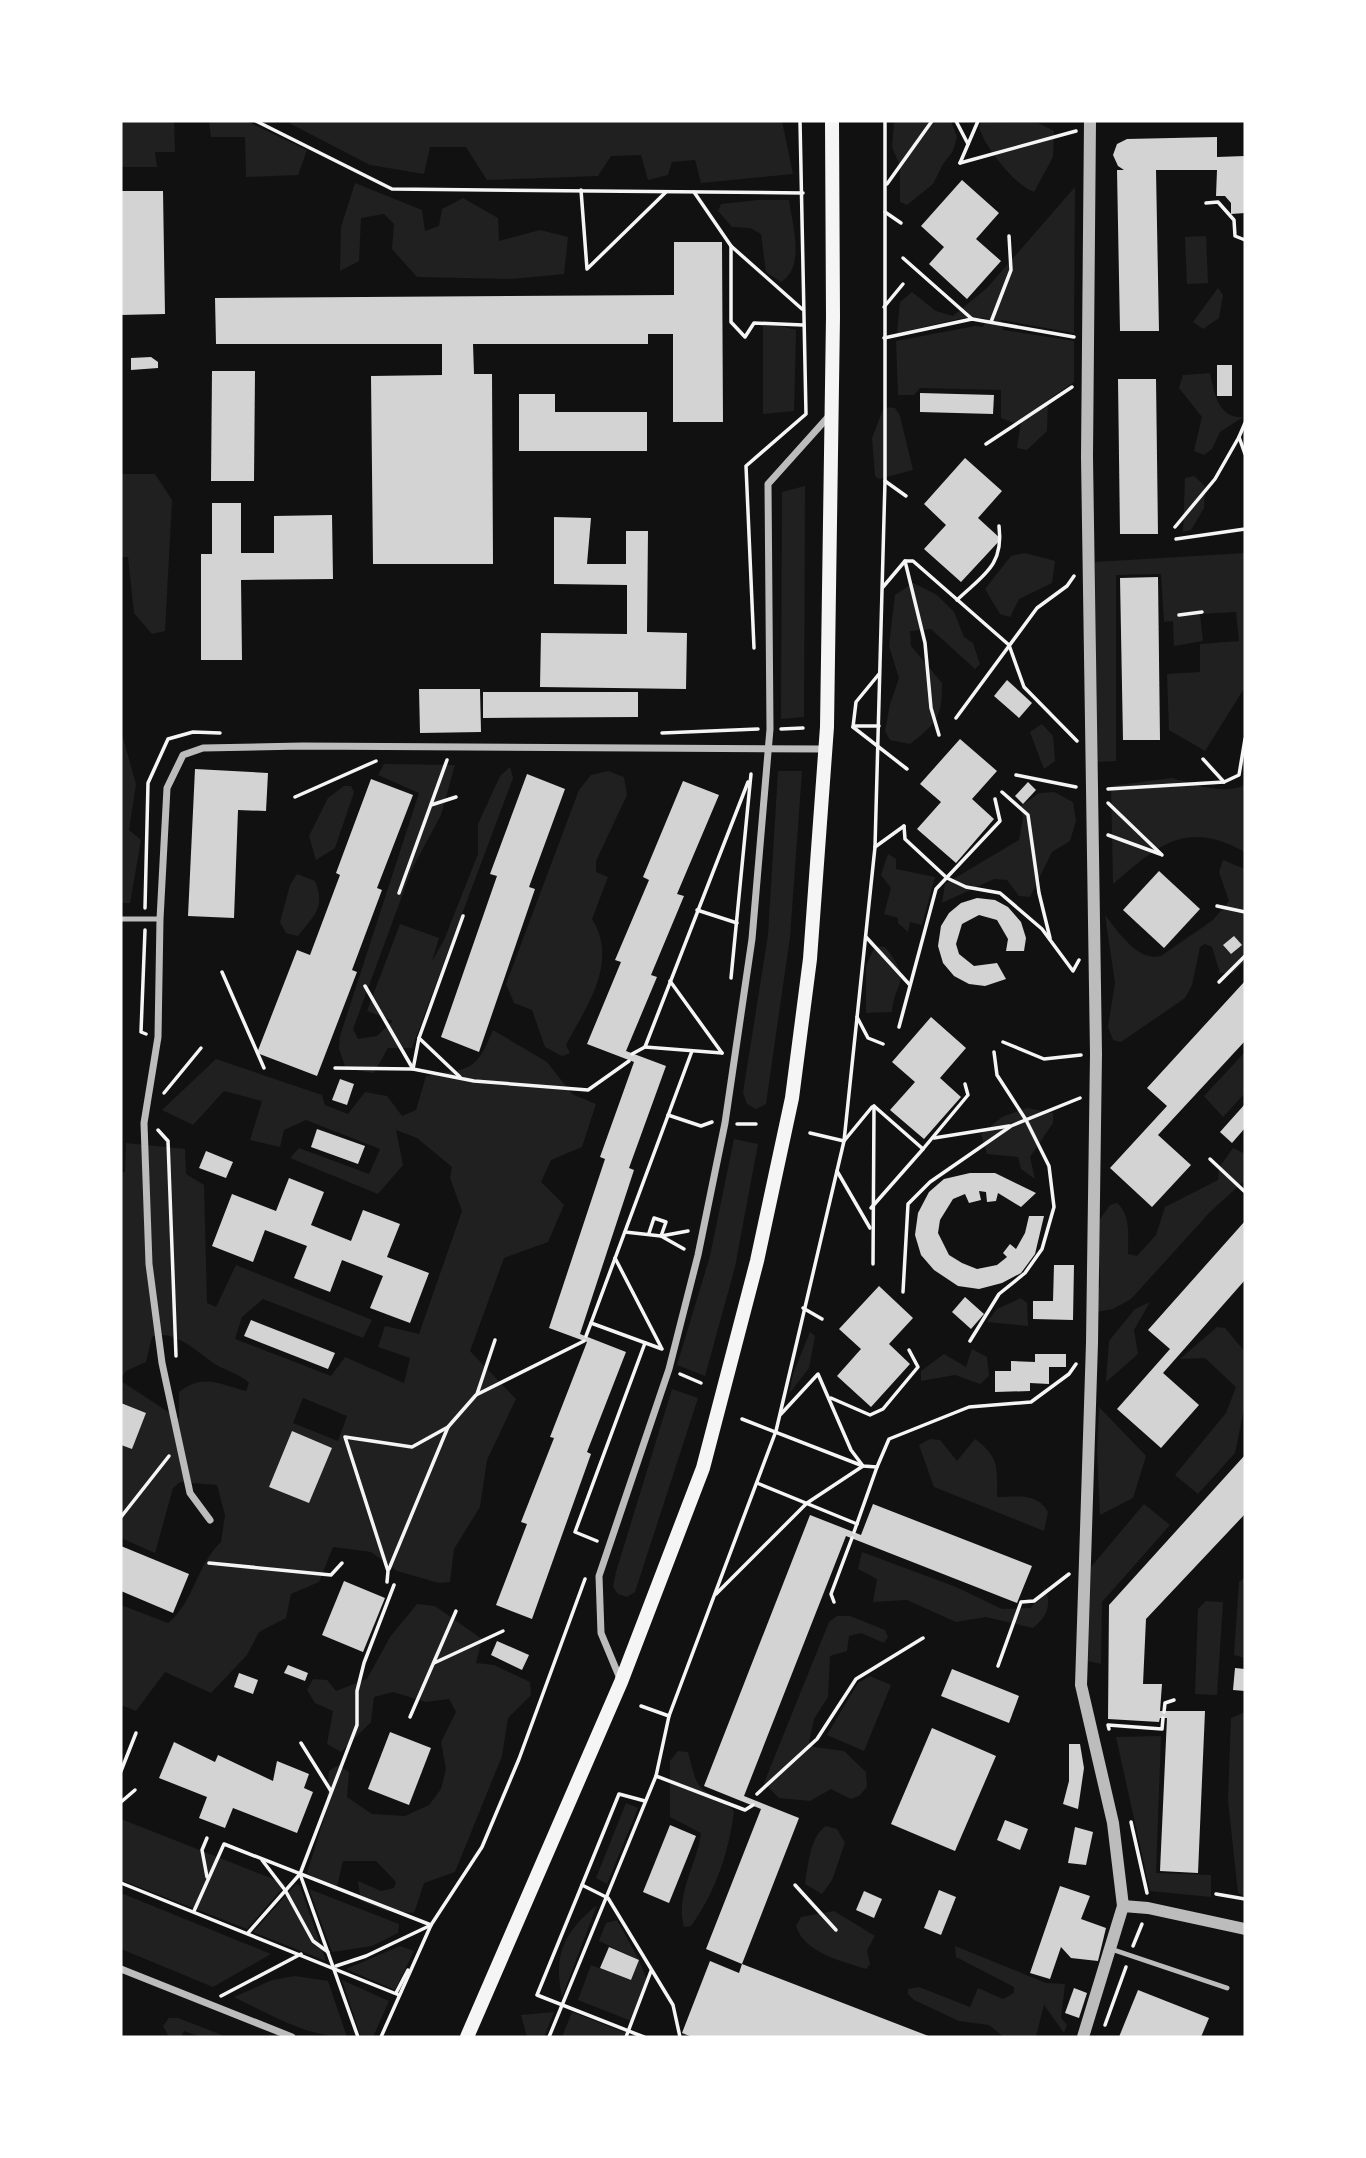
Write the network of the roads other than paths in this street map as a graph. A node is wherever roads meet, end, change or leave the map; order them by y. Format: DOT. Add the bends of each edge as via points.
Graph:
graph roads {
  1 [pos="832,121"];
  2 [pos="1090,121"];
  3 [pos="829,416"];
  4 [pos="769,750"];
  5 [pos="826,750"];
  6 [pos="121,919"];
  7 [pos="160,919"];
  8 [pos="210,1520"];
  9 [pos="621,1682"];
  10 [pos="1124,1906"];
  11 [pos="1245,1929"];
  12 [pos="1111,1949"];
  13 [pos="121,1969"];
  14 [pos="1227,1988"];
  15 [pos="292,2037"];
  16 [pos="467,2037"];
  17 [pos="1083,2037"];
  1 -- 3 [label="main road"];
  2 -- 10 [label="street" via="1096,1054 1081,1685 1113,1823"];
  3 -- 4 [label="street" via="768,484"];
  3 -- 5 [label="main road"];
  4 -- 5 [label="street"];
  4 -- 7 [label="street" via="203,748 183,755 166,788"];
  4 -- 9 [label="street" via="752,939 698,1255 669,1369 599,1576 601,1633"];
  5 -- 9 [label="main road" via="808,973 792,1098 757,1261 703,1468"];
  6 -- 7 [label="lane"];
  7 -- 8 [label="street" via="158,1037 144,1116 149,1264 162,1363 190,1493"];
  9 -- 16 [label="main road"];
  10 -- 11 [label="street"];
  10 -- 12 [label="street"];
  12 -- 14 [label="lane"];
  12 -- 17 [label="street"];
  13 -- 15 [label="street"];
}
